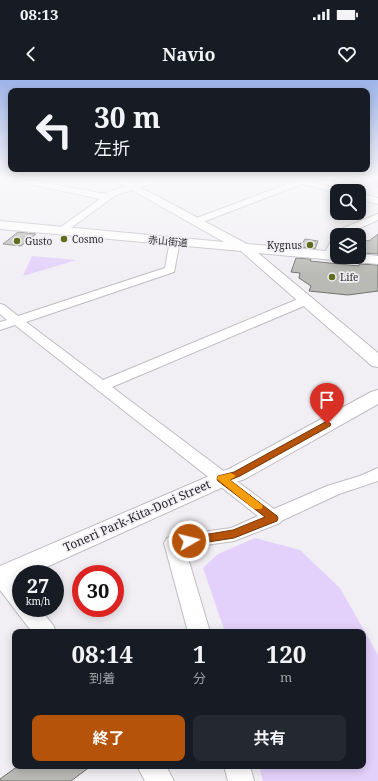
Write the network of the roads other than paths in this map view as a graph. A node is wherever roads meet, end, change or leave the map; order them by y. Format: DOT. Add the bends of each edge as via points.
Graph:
graph roads {
  1 [pos="89,210"];
  2 [pos="175,210"];
  3 [pos="227,210"];
  4 [pos="378,217"];
  5 [pos="197,221"];
  6 [pos="0,225"];
  7 [pos="351,228"];
  8 [pos="61,231"];
  9 [pos="175,242"];
  10 [pos="245,248"];
  11 [pos="330,256"];
  12 [pos="366,259"];
  13 [pos="378,260"];
  14 [pos="307,300"];
  15 [pos="0,308"];
  16 [pos="16,321"];
  17 [pos="0,326"];
  18 [pos="378,362"];
  19 [pos="102,386"];
  20 [pos="378,396"];
  21 [pos="378,474"];
  22 [pos="222,479"];
  23 [pos="273,518"];
  24 [pos="0,576"];
  25 [pos="12,591"];
  26 [pos="33,617"];
  27 [pos="42,629"];
  28 [pos="198,629"];
  29 [pos="152,769"];
  30 [pos="238,769"];
  31 [pos="161,781"];
  32 [pos="242,781"];
  1 -- 8 [label="street"];
  2 -- 5 [label="street"];
  3 -- 5 [label="street"];
  4 -- 7 [label="street"];
  5 -- 10 [label="street"];
  6 -- 8 [label="street, 赤山街道"];
  8 -- 9 [label="street, 赤山街道"];
  9 -- 10 [label="street, 赤山街道"];
  9 -- 16 [label="street" via="170,270"];
  10 -- 11 [label="street, 赤山街道"];
  10 -- 14 [label="street"];
  12 -- 13 [label="street"];
  14 -- 18 [label="street"];
  14 -- 19 [label="street"];
  15 -- 16 [label="street"];
  16 -- 17 [label="street"];
  16 -- 19 [label="street"];
  19 -- 22 [label="street"];
  20 -- 22 [label="street, Toneri Park-Kita-Dori Street" via="237,474"];
  21 -- 23 [label="street" via="333,490"];
  22 -- 23 [label="street"];
  22 -- 24 [label="street, Toneri Park-Kita-Dori Street"];
  23 -- 28 [label="street" via="234,534 174,543"];
  24 -- 25 [label="street"];
  26 -- 27 [label="street"];
  29 -- 31 [label="street"];
  30 -- 32 [label="street"];
}
